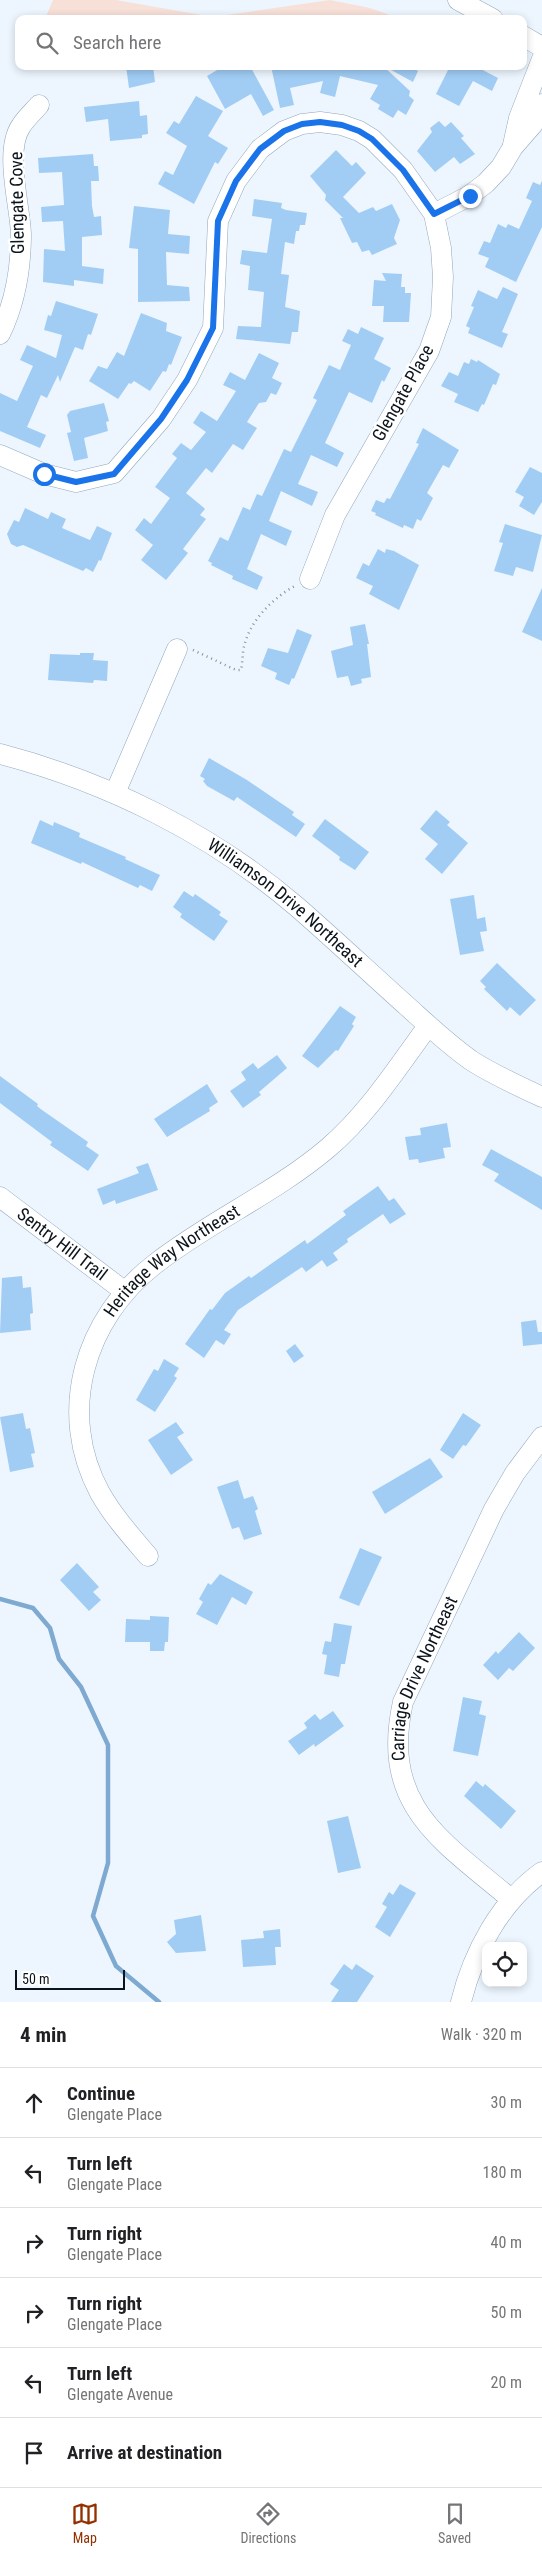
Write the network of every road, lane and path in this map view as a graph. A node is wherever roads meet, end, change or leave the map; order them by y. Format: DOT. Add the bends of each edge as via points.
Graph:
graph roads {
  1 [pos="458,0"];
  2 [pos="485,15"];
  3 [pos="527,38"];
  4 [pos="542,47"];
  5 [pos="542,59"];
  6 [pos="536,103"];
  7 [pos="39,105"];
  8 [pos="434,214"];
  9 [pos="0,334"];
  10 [pos="0,455"];
  11 [pos="310,579"];
  12 [pos="177,649"];
  13 [pos="0,754"];
  14 [pos="115,794"];
  15 [pos="428,1026"];
  16 [pos="542,1097"];
  17 [pos="0,1197"];
  18 [pos="124,1290"];
  19 [pos="542,1437"];
  20 [pos="148,1556"];
  21 [pos="542,1872"];
  22 [pos="511,1899"];
  23 [pos="461,2002"];
  1 -- 2 [label="street"];
  3 -- 4 [label="street"];
  5 -- 6 [label="street"];
  6 -- 8 [label="street" via="519,118 512,147 501,167 470,196"];
  7 -- 9 [label="street, Glengate Cove" via="20,127 13,152 21,235 18,274 9,316"];
  8 -- 10 [label="street, Glengate Place" via="403,170 372,139 359,131 320,122 284,131 260,149 236,181 218,221 213,328 187,380 161,419 114,474 76,482 44,474"];
  8 -- 11 [label="street, Glengate Place" via="442,248 441,317 428,351 335,515"];
  11 -- 12 [label="path" via="287,590 257,619 244,644 240,670 183,645"];
  12 -- 14 [label="street"];
  13 -- 14 [label="street, Williamson Drive Northeast" via="43,765"];
  14 -- 15 [label="street, Williamson Drive Northeast" via="190,832 263,880"];
  15 -- 16 [label="street, Williamson Drive Northeast" via="473,1061"];
  15 -- 18 [label="street, Heritage Way Northeast" via="373,1101 329,1148 155,1263"];
  17 -- 18 [label="street, Sentry Hill Trail"];
  18 -- 20 [label="street, Heritage Way Northeast" via="103,1319 88,1352 80,1388 80,1425 86,1458 100,1492"];
  19 -- 22 [label="street, Carriage Drive Northeast" via="494,1509 403,1702 398,1728 397,1754 402,1780 413,1805 437,1836"];
  21 -- 22 [label="street"];
  22 -- 23 [label="street" via="486,1937"];
}
